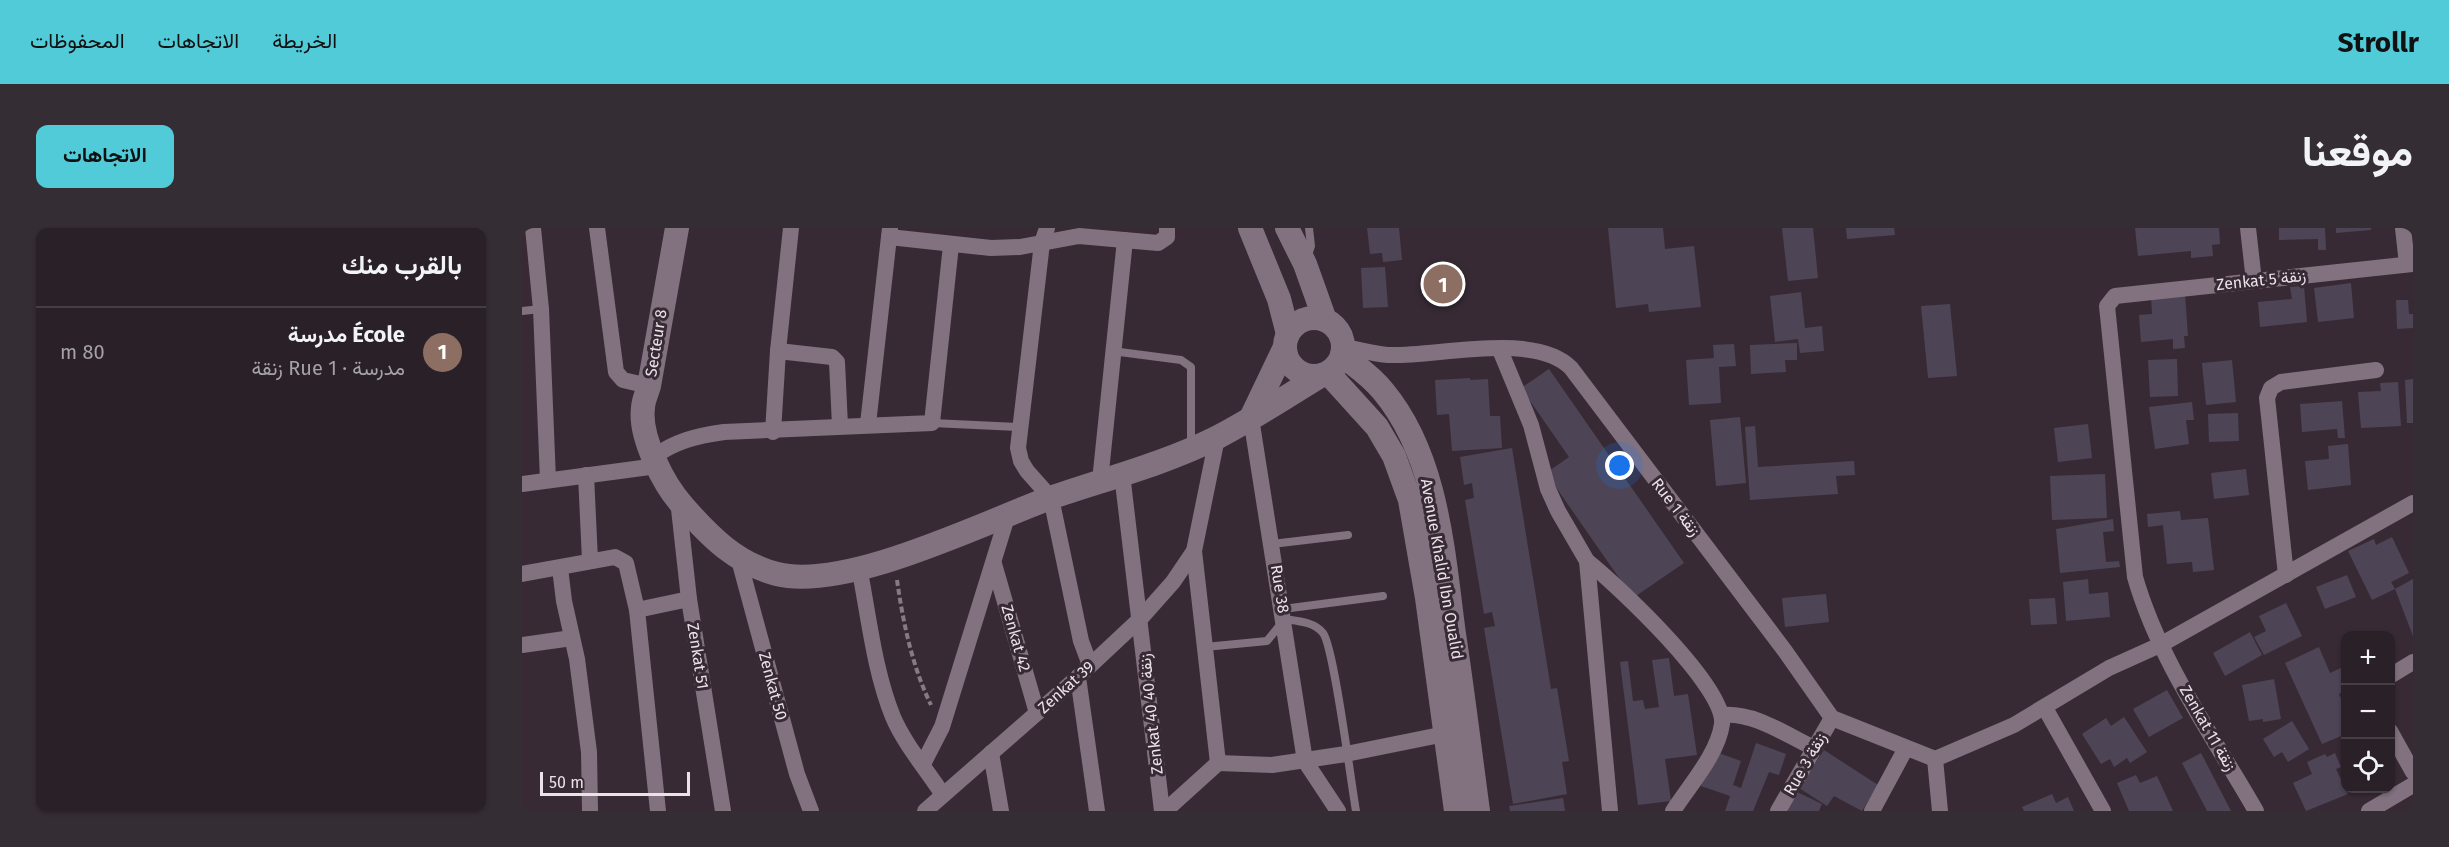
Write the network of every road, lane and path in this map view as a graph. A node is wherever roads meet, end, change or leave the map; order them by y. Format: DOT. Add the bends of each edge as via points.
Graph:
graph roads {
  1 [pos="533,228"];
  2 [pos="597,228"];
  3 [pos="677,228"];
  4 [pos="791,228"];
  5 [pos="1167,228"];
  6 [pos="1250,228"];
  7 [pos="1287,228"];
  8 [pos="1309,228"];
  9 [pos="2248,228"];
  10 [pos="2403,228"];
  11 [pos="889,232"];
  12 [pos="1045,235"];
  13 [pos="1125,240"];
  14 [pos="951,245"];
  15 [pos="1305,264"];
  16 [pos="2410,264"];
  17 [pos="2254,281"];
  18 [pos="2110,300"];
  19 [pos="541,309"];
  20 [pos="522,311"];
  21 [pos="1325,320"];
  22 [pos="1286,341"];
  23 [pos="1500,350"];
  24 [pos="778,351"];
  25 [pos="1111,351"];
  26 [pos="1333,362"];
  27 [pos="2376,370"];
  28 [pos="649,386"];
  29 [pos="1251,418"];
  30 [pos="932,423"];
  31 [pos="868,424"];
  32 [pos="840,426"];
  33 [pos="1019,427"];
  34 [pos="773,432"];
  35 [pos="1217,438"];
  36 [pos="1191,449"];
  37 [pos="654,462"];
  38 [pos="586,475"];
  39 [pos="1111,477"];
  40 [pos="548,480"];
  41 [pos="522,484"];
  42 [pos="1051,498"];
  43 [pos="678,500"];
  44 [pos="2413,503"];
  45 [pos="1008,514"];
  46 [pos="1348,535"];
  47 [pos="1272,543"];
  48 [pos="1194,551"];
  49 [pos="894,558"];
  50 [pos="590,560"];
  51 [pos="739,560"];
  52 [pos="1587,561"];
  53 [pos="994,564"];
  54 [pos="859,567"];
  55 [pos="561,568"];
  56 [pos="522,574"];
  57 [pos="2286,575"];
  58 [pos="1383,596"];
  59 [pos="689,599"];
  60 [pos="637,610"];
  61 [pos="1284,614"];
  62 [pos="1141,618"];
  63 [pos="572,638"];
  64 [pos="522,645"];
  65 [pos="2160,645"];
  66 [pos="1205,647"];
  67 [pos="2413,662"];
  68 [pos="1084,671"];
  69 [pos="2395,673"];
  70 [pos="2045,708"];
  71 [pos="1037,712"];
  72 [pos="1722,715"];
  73 [pos="1832,718"];
  74 [pos="942,727"];
  75 [pos="1445,734"];
  76 [pos="2395,738"];
  77 [pos="1814,748"];
  78 [pos="1906,748"];
  79 [pos="991,753"];
  80 [pos="1346,754"];
  81 [pos="1935,759"];
  82 [pos="1305,760"];
  83 [pos="1218,763"];
  84 [pos="923,764"];
  85 [pos="2413,772"];
  86 [pos="2413,786"];
  87 [pos="943,795"];
  88 [pos="591,811"];
  89 [pos="658,811"];
  90 [pos="723,811"];
  91 [pos="811,811"];
  92 [pos="925,811"];
  93 [pos="1001,811"];
  94 [pos="1097,811"];
  95 [pos="1163,811"];
  96 [pos="1338,811"];
  97 [pos="1356,811"];
  98 [pos="1456,811"];
  99 [pos="1478,811"];
  100 [pos="1610,811"];
  101 [pos="1673,811"];
  102 [pos="1778,811"];
  103 [pos="1872,811"];
  104 [pos="1940,811"];
  105 [pos="2103,811"];
  106 [pos="2256,811"];
  107 [pos="2369,811"];
  1 -- 19 [label="street"];
  2 -- 28 [label="street" via="616,372 623,380"];
  3 -- 28 [label="main road, Secteur 8"];
  4 -- 24 [label="street"];
  5 -- 13 [label="street" via="1167,237 1158,243"];
  6 -- 22 [label="main road" via="1279,299"];
  7 -- 15 [label="main road"];
  8 -- 15 [label="lane" via="1311,246"];
  9 -- 17 [label="street"];
  10 -- 16 [label="street"];
  11 -- 14 [label="street"];
  11 -- 31 [label="street"];
  12 -- 13 [label="street"];
  12 -- 14 [label="street" via="1010,248"];
  12 -- 33 [label="street"];
  13 -- 25 [label="street, Zenkat 40 زنقة 40"];
  14 -- 30 [label="street"];
  15 -- 21 [label="main road"];
  16 -- 17 [label="street, Zenkat 5 زنقة"];
  17 -- 18 [label="street, Zenkat 5 زنقة" via="2115,296"];
  18 -- 65 [label="street, Zenkat 11 زنقة" via="2107,306 2135,577"];
  19 -- 20 [label="lane"];
  19 -- 40 [label="street"];
  21 -- 22 [label="main road" via="1300,322"];
  21 -- 26 [label="main road" via="1338,332"];
  22 -- 26 [label="main road" via="1286,357 1298,372 1307,375"];
  22 -- 29 [label="main road"];
  23 -- 26 [label="street, Rue 1 زنقة" via="1387,355"];
  23 -- 52 [label="street" via="1523,404 1555,504"];
  23 -- 73 [label="street, Rue 1 زنقة" via="1552,355 1571,368"];
  24 -- 32 [label="street" via="832,357 837,362"];
  24 -- 34 [label="street"];
  25 -- 36 [label="lane" via="1181,360 1191,367"];
  25 -- 39 [label="street, Zenkat 40 زنقة 40"];
  26 -- 29 [label="main road"];
  26 -- 75 [label="main road, Avenue Khalid Ibn Oualid" via="1394,456 1410,500"];
  26 -- 99 [label="main road, Avenue Khalid Ibn Oualid" via="1363,371 1384,392 1413,440 1428,480 1450,603"];
  27 -- 57 [label="street" via="2281,382 2271,388 2267,398"];
  28 -- 37 [label="main road, Secteur 8" via="642,409"];
  29 -- 35 [label="main road"];
  29 -- 47 [label="street, Rue 38"];
  30 -- 31 [label="street"];
  30 -- 33 [label="lane"];
  31 -- 32 [label="street"];
  32 -- 34 [label="street"];
  33 -- 42 [label="street" via="1021,461"];
  34 -- 37 [label="street" via="690,437 668,446"];
  35 -- 36 [label="main road"];
  35 -- 48 [label="street, Zenkat 39"];
  36 -- 39 [label="main road"];
  37 -- 38 [label="street"];
  37 -- 43 [label="main road"];
  38 -- 40 [label="street"];
  38 -- 50 [label="street"];
  39 -- 42 [label="main road"];
  39 -- 62 [label="street, Zenkat 40 زنقة 40"];
  40 -- 41 [label="street"];
  42 -- 45 [label="main road"];
  42 -- 68 [label="street"];
  43 -- 51 [label="main road" via="706,532"];
  43 -- 59 [label="street, Zenkat 51"];
  44 -- 57 [label="street"];
  45 -- 49 [label="main road"];
  45 -- 53 [label="street"];
  46 -- 47 [label="lane"];
  47 -- 61 [label="street, Rue 38"];
  48 -- 62 [label="street, Zenkat 39"];
  48 -- 66 [label="street, Zenkat 39"];
  49 -- 54 [label="main road"];
  49 -- 74 [label="path" via="901,608 922,686"];
  50 -- 55 [label="street"];
  50 -- 60 [label="street" via="615,557 627,563"];
  51 -- 54 [label="main road" via="778,574 809,575"];
  51 -- 91 [label="street, Zenkat 50" via="797,774"];
  52 -- 72 [label="street" via="1668,638 1705,685"];
  52 -- 100 [label="street"];
  53 -- 71 [label="street, Zenkat 42"];
  53 -- 74 [label="street"];
  54 -- 84 [label="street" via="884,690 894,718"];
  55 -- 56 [label="street"];
  55 -- 63 [label="street"];
  57 -- 65 [label="street"];
  58 -- 61 [label="lane"];
  59 -- 60 [label="street"];
  59 -- 90 [label="street, Zenkat 51"];
  60 -- 89 [label="street"];
  61 -- 66 [label="lane" via="1267,641"];
  61 -- 80 [label="lane" via="1318,628 1327,639"];
  61 -- 82 [label="street, Rue 38"];
  62 -- 68 [label="street, Zenkat 39"];
  62 -- 95 [label="street, Zenkat 40 زنقة 40"];
  63 -- 64 [label="street"];
  63 -- 88 [label="street" via="589,752"];
  65 -- 70 [label="street" via="2109,668"];
  65 -- 106 [label="street, Zenkat 11 زنقة"];
  66 -- 83 [label="street, Zenkat 39"];
  67 -- 69 [label="street"];
  68 -- 71 [label="street, Zenkat 39"];
  68 -- 94 [label="street"];
  70 -- 81 [label="street" via="1981,741"];
  70 -- 105 [label="street"];
  71 -- 79 [label="street, Zenkat 39"];
  72 -- 77 [label="street" via="1751,718"];
  72 -- 101 [label="street" via="1722,726 1710,754"];
  73 -- 77 [label="street, Rue 3 زنقة"];
  73 -- 78 [label="street"];
  74 -- 84 [label="street"];
  75 -- 80 [label="street"];
  75 -- 98 [label="main road, Avenue Khalid Ibn Oualid"];
  76 -- 85 [label="street"];
  77 -- 102 [label="street, Rue 3 زنقة"];
  78 -- 81 [label="street"];
  78 -- 103 [label="street"];
  79 -- 87 [label="street, Zenkat 39"];
  79 -- 93 [label="street"];
  80 -- 82 [label="street"];
  80 -- 97 [label="lane"];
  81 -- 104 [label="street"];
  82 -- 83 [label="street" via="1261,766"];
  82 -- 96 [label="street"];
  83 -- 95 [label="street"];
  84 -- 87 [label="street"];
  86 -- 107 [label="street"];
  87 -- 92 [label="street, Zenkat 39"];
}
